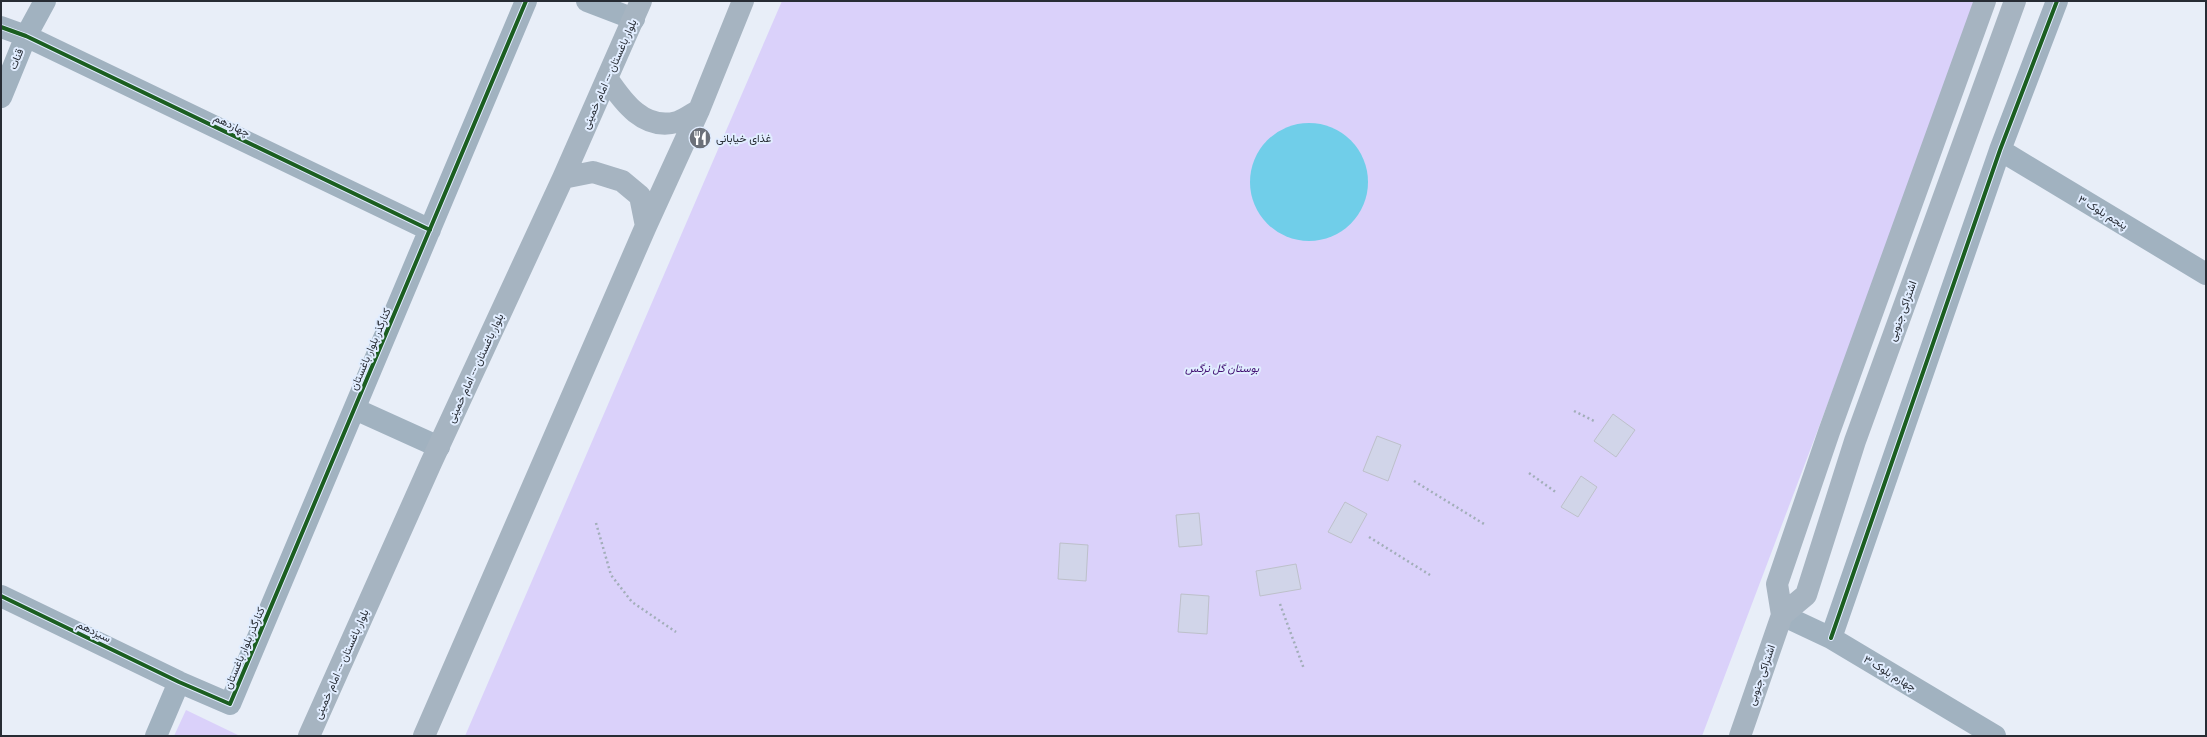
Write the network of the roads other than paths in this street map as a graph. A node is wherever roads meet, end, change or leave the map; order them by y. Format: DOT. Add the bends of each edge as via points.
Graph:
graph roads {
  1 [pos="46,1"];
  2 [pos="526,1"];
  3 [pos="587,1"];
  4 [pos="743,1"];
  5 [pos="1985,1"];
  6 [pos="2015,1"];
  7 [pos="2057,1"];
  8 [pos="638,10"];
  9 [pos="1,27"];
  10 [pos="26,36"];
  11 [pos="608,78"];
  12 [pos="1,97"];
  13 [pos="699,110"];
  14 [pos="2000,150"];
  15 [pos="563,178"];
  16 [pos="646,226"];
  17 [pos="430,230"];
  18 [pos="2206,274"];
  19 [pos="355,410"];
  20 [pos="439,447"];
  21 [pos="1,596"];
  22 [pos="1782,615"];
  23 [pos="1830,638"];
  24 [pos="179,682"];
  25 [pos="230,704"];
  26 [pos="156,736"];
  27 [pos="309,736"];
  28 [pos="424,736"];
  29 [pos="1740,736"];
  30 [pos="1995,736"];
  1 -- 10 [label="street, قنات"];
  2 -- 17 [label="street, کنارگذر بلوار باغستان"];
  3 -- 8 [label="street"];
  4 -- 13 [label="main road"];
  5 -- 22 [label="main road, اشتراکی جنوبی" via="1829,432 1777,584"];
  6 -- 22 [label="main road, اشتراکی جنوبی" via="1855,441 1806,595"];
  7 -- 14 [label="street"];
  8 -- 11 [label="main road, بلوار باغستان -- امام خمینی"];
  9 -- 10 [label="street, چهاردهم"];
  10 -- 12 [label="street, قنات"];
  10 -- 17 [label="street, چهاردهم"];
  11 -- 13 [label="main road" via="621,99 637,115 659,124 678,122"];
  11 -- 15 [label="main road, بلوار باغستان -- امام خمینی"];
  13 -- 16 [label="main road"];
  14 -- 18 [label="street, پنجم بلوک ۳"];
  14 -- 23 [label="street"];
  15 -- 16 [label="main road" via="593,172 622,181 640,196"];
  15 -- 20 [label="main road, بلوار باغستان -- امام خمینی"];
  16 -- 28 [label="main road"];
  17 -- 19 [label="street, کنارگذر بلوار باغستان"];
  19 -- 20 [label="street"];
  19 -- 25 [label="street, کنارگذر بلوار باغستان"];
  20 -- 27 [label="main road, بلوار باغستان -- امام خمینی"];
  21 -- 24 [label="street, سیزدهم"];
  22 -- 23 [label="street, چهارم بلوک ۳"];
  22 -- 29 [label="main road, اشتراکی جنوبی"];
  23 -- 30 [label="street, چهارم بلوک ۳"];
  24 -- 25 [label="street, سیزدهم"];
  24 -- 26 [label="street"];
}
